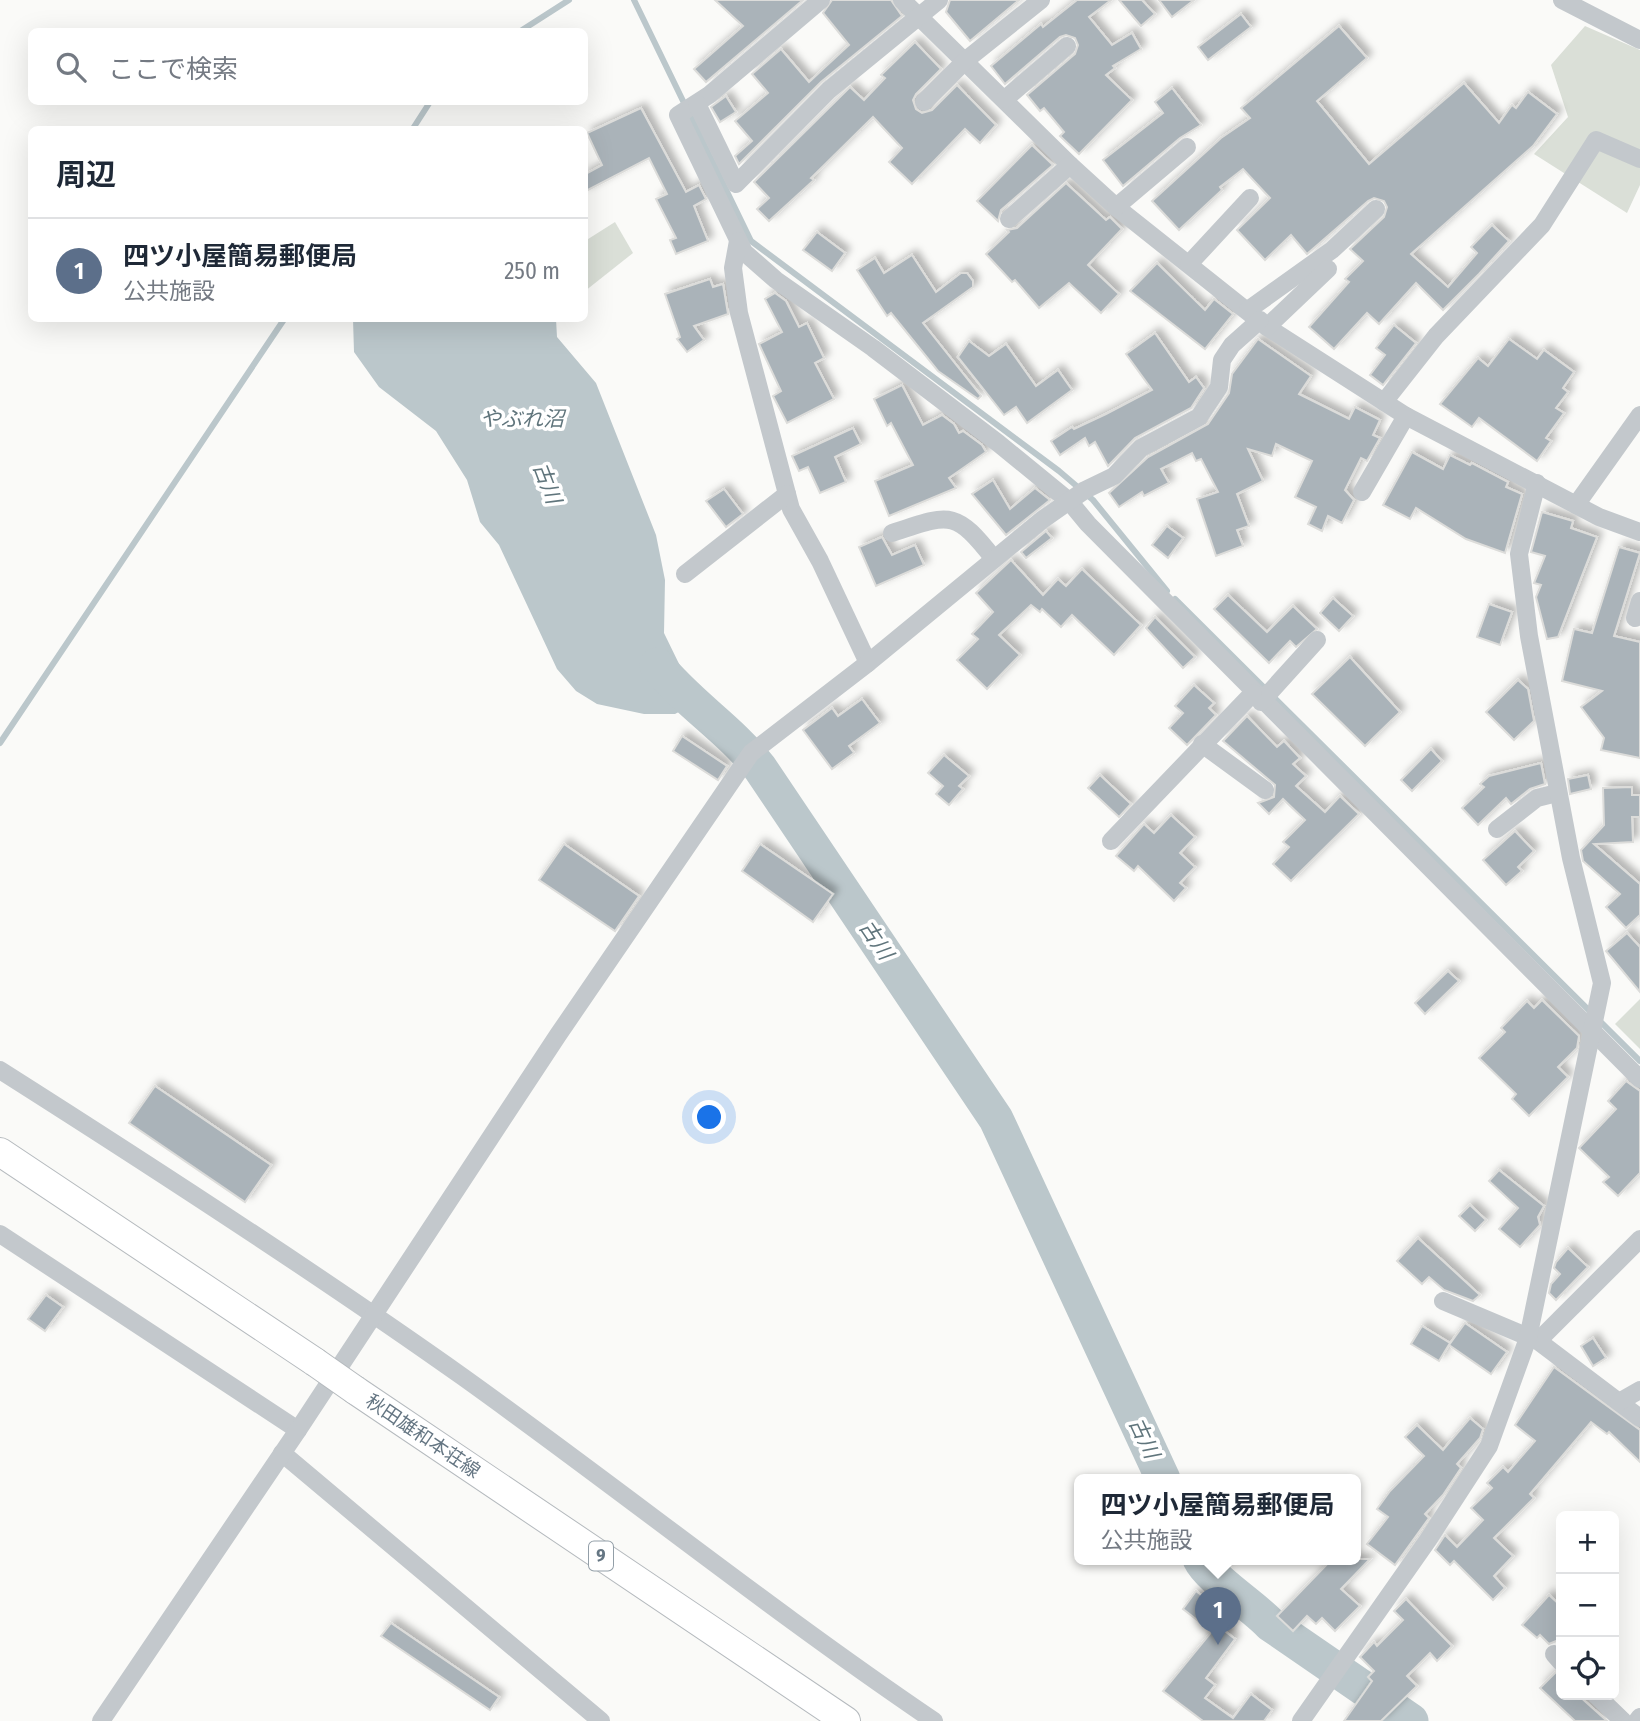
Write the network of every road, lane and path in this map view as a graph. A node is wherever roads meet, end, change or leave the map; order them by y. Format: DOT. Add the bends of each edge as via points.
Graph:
graph roads {
  1 [pos="821,0"];
  2 [pos="902,0"];
  3 [pos="939,0"];
  4 [pos="1041,0"];
  5 [pos="1562,0"];
  6 [pos="920,15"];
  7 [pos="1640,40"];
  8 [pos="1066,46"];
  9 [pos="966,60"];
  10 [pos="1005,99"];
  11 [pos="924,102"];
  12 [pos="692,107"];
  13 [pos="1187,148"];
  14 [pos="1640,159"];
  15 [pos="1070,165"];
  16 [pos="1250,198"];
  17 [pos="1116,206"];
  18 [pos="1376,209"];
  19 [pos="1009,219"];
  20 [pos="738,241"];
  21 [pos="1189,264"];
  22 [pos="1328,269"];
  23 [pos="1258,319"];
  24 [pos="1384,402"];
  25 [pos="1640,415"];
  26 [pos="1406,416"];
  27 [pos="1537,483"];
  28 [pos="1362,492"];
  29 [pos="787,494"];
  30 [pos="1077,496"];
  31 [pos="1576,505"];
  32 [pos="1640,532"];
  33 [pos="892,533"];
  34 [pos="994,559"];
  35 [pos="685,574"];
  36 [pos="1317,640"];
  37 [pos="868,663"];
  38 [pos="1265,693"];
  39 [pos="1202,744"];
  40 [pos="1265,790"];
  41 [pos="1558,793"];
  42 [pos="1497,829"];
  43 [pos="1111,841"];
  44 [pos="1593,1019"];
  45 [pos="0,1070"];
  46 [pos="1640,1079"];
  47 [pos="0,1152"];
  48 [pos="0,1234"];
  49 [pos="1640,1239"];
  50 [pos="1443,1301"];
  51 [pos="374,1315"];
  52 [pos="1533,1340"];
  53 [pos="1640,1390"];
  54 [pos="1619,1402"];
  55 [pos="1640,1418"];
  56 [pos="299,1430"];
  57 [pos="282,1453"];
  58 [pos="1600,1700"];
  59 [pos="101,1721"];
  60 [pos="601,1721"];
  61 [pos="846,1721"];
  62 [pos="934,1721"];
  63 [pos="1301,1721"];
  64 [pos="1623,1721"];
  1 -- 12 [label="street"];
  2 -- 6 [label="street"];
  3 -- 6 [label="street"];
  4 -- 9 [label="street"];
  5 -- 7 [label="street"];
  6 -- 9 [label="street"];
  6 -- 12 [label="street" via="829,90 736,184"];
  8 -- 10 [label="street"];
  9 -- 10 [label="street"];
  9 -- 11 [label="street"];
  10 -- 15 [label="street"];
  12 -- 20 [label="street" via="678,115"];
  13 -- 17 [label="street"];
  14 -- 24 [label="street" via="1596,140 1542,225 1436,336"];
  15 -- 17 [label="street"];
  15 -- 19 [label="street"];
  16 -- 21 [label="street"];
  17 -- 21 [label="street"];
  18 -- 23 [label="street"];
  20 -- 29 [label="street" via="733,268 739,313"];
  20 -- 30 [label="street" via="776,280"];
  21 -- 23 [label="street"];
  22 -- 23 [label="street"];
  23 -- 24 [label="street"];
  23 -- 30 [label="street" via="1222,360 1219,387 1199,417 1140,448 1114,476"];
  24 -- 26 [label="street"];
  25 -- 31 [label="street"];
  26 -- 27 [label="street"];
  26 -- 28 [label="street"];
  27 -- 31 [label="street"];
  27 -- 41 [label="street" via="1519,554"];
  29 -- 35 [label="street"];
  29 -- 37 [label="street"];
  30 -- 34 [label="street"];
  30 -- 38 [label="street" via="1088,524"];
  31 -- 32 [label="street"];
  33 -- 34 [label="street" via="938,518 955,520 972,531"];
  34 -- 37 [label="street"];
  36 -- 38 [label="street"];
  37 -- 51 [label="street" via="751,753"];
  38 -- 39 [label="street"];
  38 -- 44 [label="street"];
  39 -- 40 [label="street"];
  39 -- 43 [label="street"];
  41 -- 42 [label="street" via="1536,798"];
  41 -- 44 [label="street" via="1602,983"];
  44 -- 46 [label="street"];
  44 -- 52 [label="street"];
  45 -- 51 [label="street"];
  47 -- 61 [label="main road, 秋田雄和本荘線 / 9, bridge"];
  48 -- 56 [label="street"];
  49 -- 52 [label="street"];
  50 -- 52 [label="street"];
  51 -- 56 [label="street"];
  51 -- 62 [label="street"];
  52 -- 54 [label="street"];
  52 -- 63 [label="street" via="1489,1446"];
  53 -- 54 [label="street"];
  54 -- 55 [label="street"];
  56 -- 57 [label="street"];
  57 -- 59 [label="street"];
  57 -- 60 [label="street"];
  58 -- 64 [label="street"];
}
